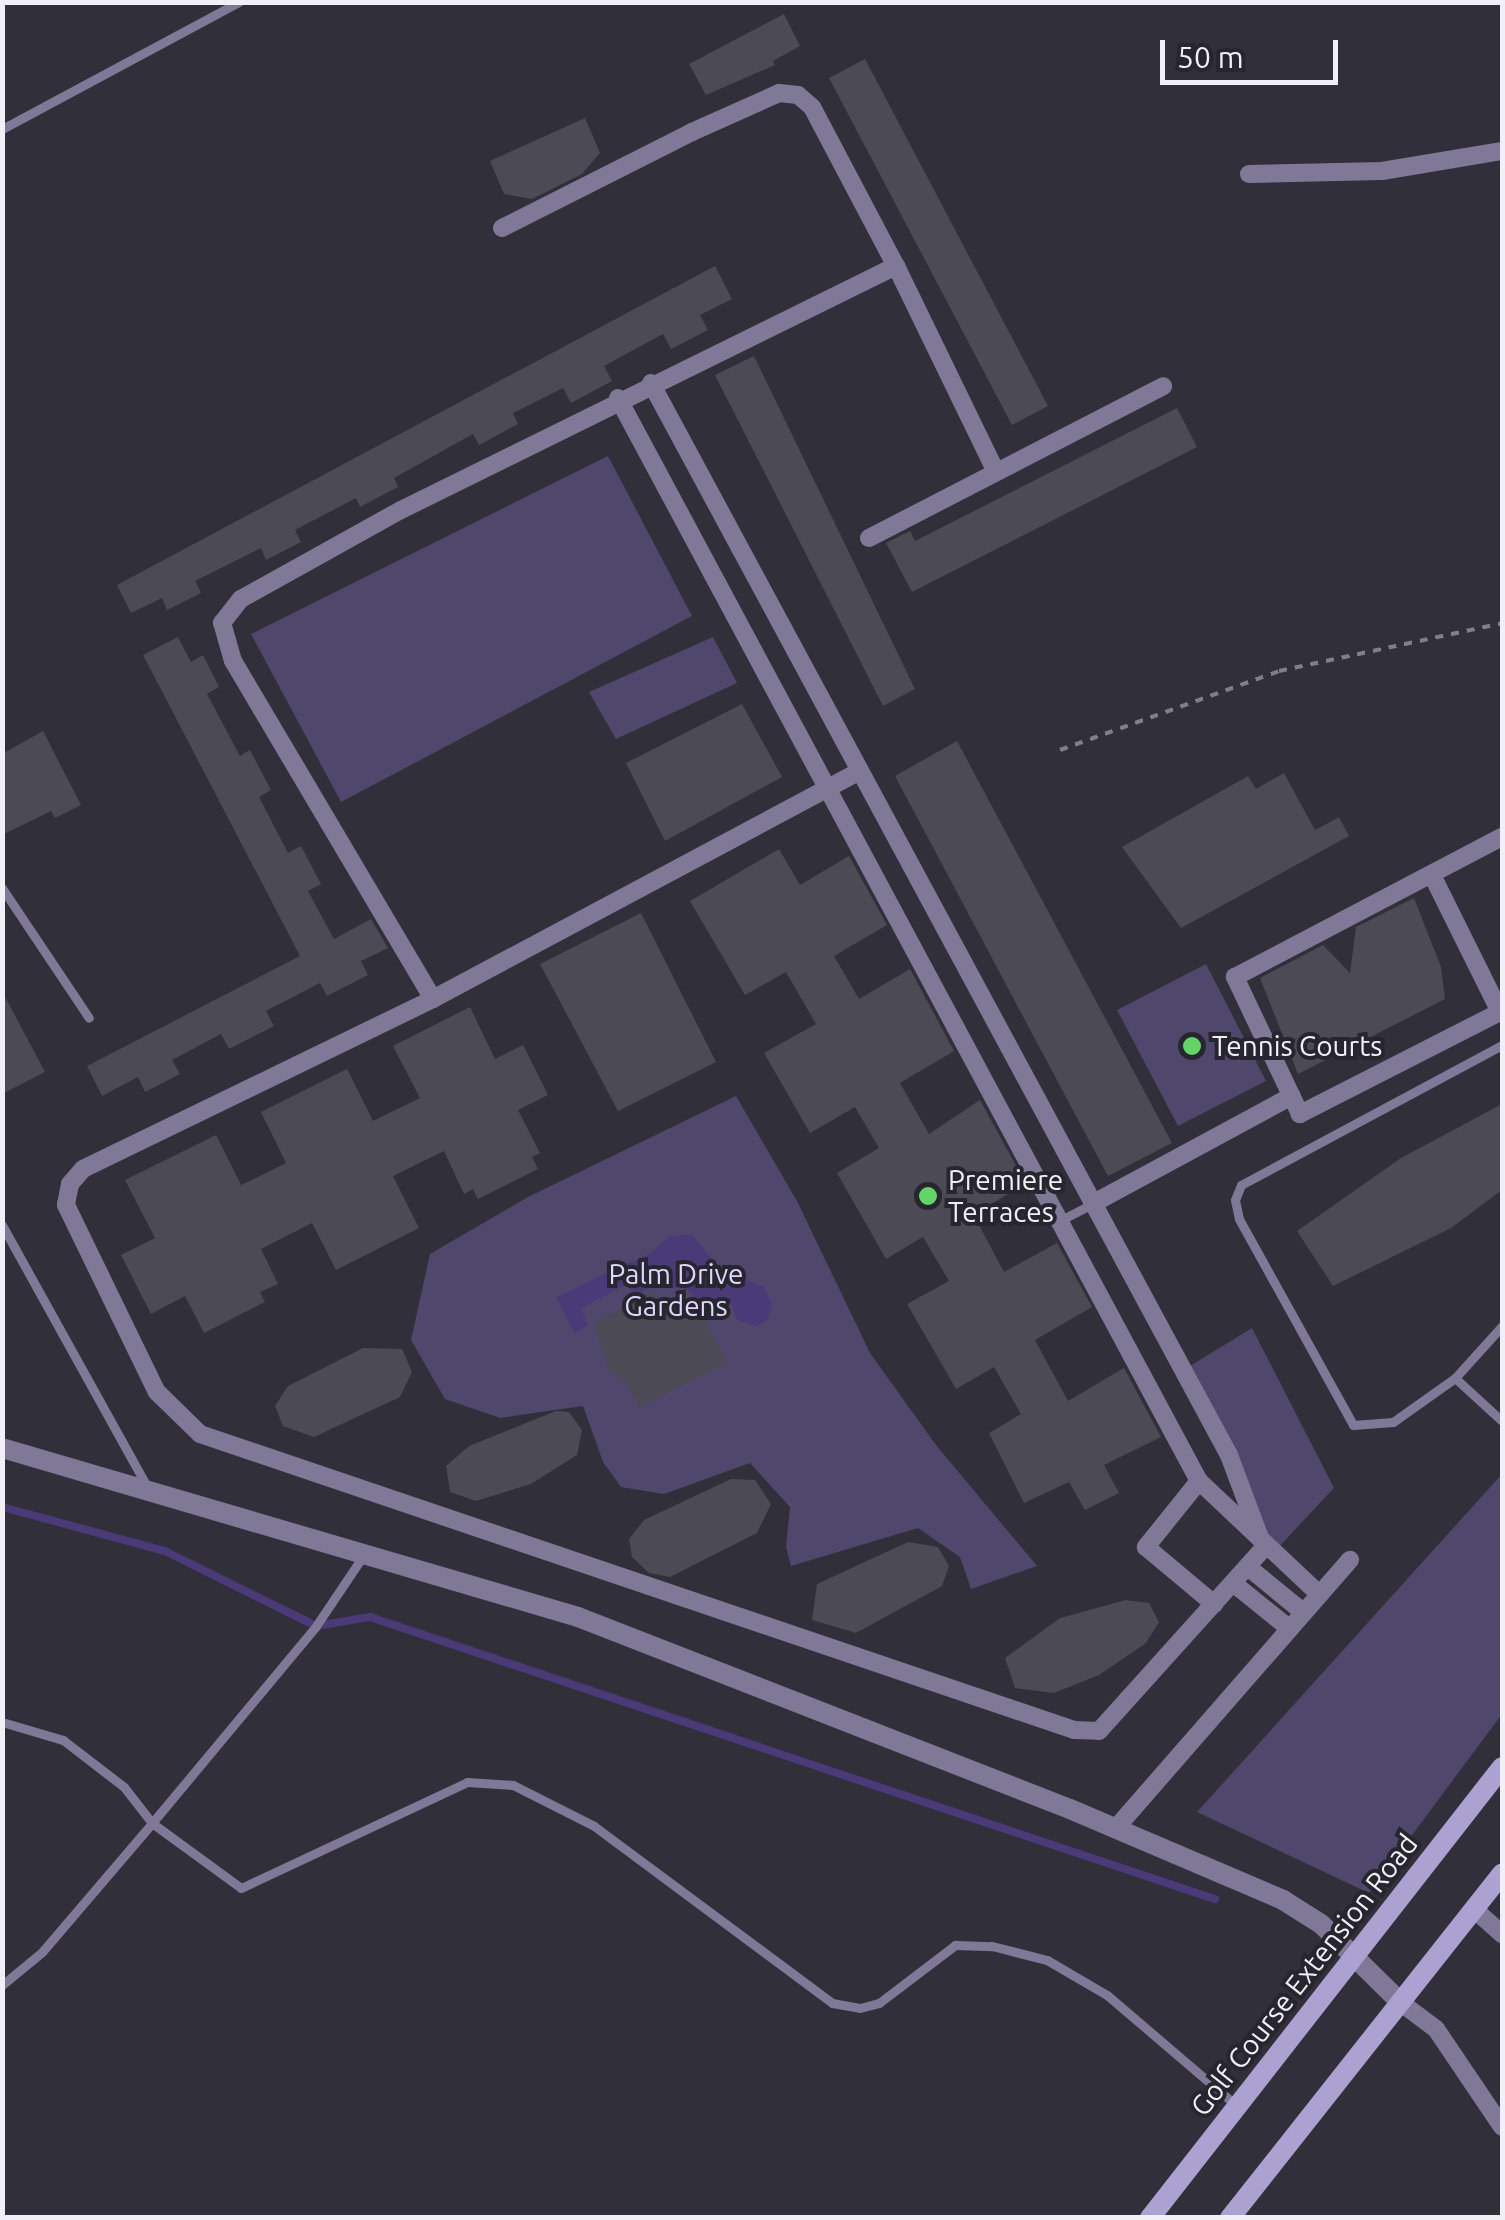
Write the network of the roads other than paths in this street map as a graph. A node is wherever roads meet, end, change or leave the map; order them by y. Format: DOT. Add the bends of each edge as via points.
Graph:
graph roads {
  1 [pos="239,2"];
  2 [pos="2,129"];
  3 [pos="1502,151"];
  4 [pos="1248,174"];
  5 [pos="502,228"];
  6 [pos="896,266"];
  7 [pos="651,383"];
  8 [pos="1162,386"];
  9 [pos="618,398"];
  10 [pos="996,472"];
  11 [pos="869,538"];
  12 [pos="858,772"];
  13 [pos="828,788"];
  14 [pos="1502,837"];
  15 [pos="1434,877"];
  16 [pos="2,888"];
  17 [pos="433,999"];
  18 [pos="1501,1011"];
  19 [pos="89,1018"];
  20 [pos="1502,1045"];
  21 [pos="1292,1096"];
  22 [pos="1092,1204"];
  23 [pos="1061,1220"];
  24 [pos="2,1225"];
  25 [pos="1502,1326"];
  26 [pos="1455,1378"];
  27 [pos="1502,1421"];
  28 [pos="2,1448"];
  29 [pos="1199,1481"];
  30 [pos="148,1489"];
  31 [pos="1264,1548"];
  32 [pos="364,1554"];
  33 [pos="1350,1560"];
  34 [pos="1248,1567"];
  35 [pos="1232,1583"];
  36 [pos="1320,1594"];
  37 [pos="1214,1604"];
  38 [pos="1303,1612"];
  39 [pos="1290,1629"];
  40 [pos="2,1722"];
  41 [pos="1502,1767"];
  42 [pos="152,1824"];
  43 [pos="1116,1828"];
  44 [pos="1501,1878"];
  45 [pos="1474,1909"];
  46 [pos="1502,1934"];
  47 [pos="1354,1957"];
  48 [pos="2,1985"];
  49 [pos="1400,2002"];
  50 [pos="1494,2091"];
  51 [pos="1237,2106"];
  52 [pos="1502,2127"];
  53 [pos="1150,2218"];
  54 [pos="1230,2218"];
  1 -- 2 [label="lane"];
  3 -- 4 [label="street" via="1382,171"];
  5 -- 6 [label="street" via="778,93 812,107"];
  6 -- 7 [label="street"];
  6 -- 10 [label="street"];
  7 -- 9 [label="street"];
  7 -- 12 [label="street"];
  8 -- 10 [label="street"];
  9 -- 13 [label="street"];
  9 -- 17 [label="street" via="241,599 222,623 232,661"];
  10 -- 11 [label="street"];
  12 -- 13 [label="street"];
  12 -- 22 [label="street"];
  13 -- 17 [label="street"];
  13 -- 23 [label="street"];
  14 -- 15 [label="street"];
  15 -- 18 [label="street"];
  15 -- 21 [label="street" via="1235,977"];
  16 -- 19 [label="lane"];
  17 -- 37 [label="street" via="83,1168 70,1184 66,1205 157,1392 200,1434 1074,1730 1098,1731"];
  18 -- 21 [label="street" via="1300,1114"];
  20 -- 26 [label="lane" via="1240,1185 1234,1200 1353,1425 1393,1422"];
  21 -- 22 [label="street"];
  22 -- 23 [label="lane"];
  22 -- 31 [label="street" via="1229,1455"];
  23 -- 29 [label="street"];
  24 -- 30 [label="lane"];
  25 -- 26 [label="lane"];
  26 -- 27 [label="lane"];
  28 -- 30 [label="street"];
  29 -- 31 [label="street"];
  29 -- 37 [label="street" via="1146,1547"];
  30 -- 32 [label="street"];
  31 -- 34 [label="street"];
  31 -- 36 [label="street"];
  32 -- 42 [label="lane" via="316,1626"];
  32 -- 43 [label="street" via="578,1618"];
  33 -- 36 [label="street"];
  34 -- 35 [label="street"];
  34 -- 38 [label="street"];
  35 -- 37 [label="street"];
  35 -- 39 [label="street"];
  36 -- 38 [label="street"];
  38 -- 39 [label="street"];
  39 -- 43 [label="street"];
  40 -- 42 [label="lane" via="62,1740 124,1787"];
  41 -- 47 [label="main road, Golf Course Extension Road"];
  42 -- 48 [label="lane" via="42,1952"];
  42 -- 51 [label="lane" via="241,1888 466,1782 514,1786 594,1826 832,2003 878,2003 956,1945 992,1946 1047,1960 1107,1995"];
  43 -- 47 [label="street" via="1243,1881 1321,1924"];
  44 -- 45 [label="main road"];
  45 -- 46 [label="street"];
  45 -- 49 [label="main road"];
  47 -- 49 [label="street"];
  47 -- 51 [label="main road, Golf Course Extension Road"];
  49 -- 50 [label="street" via="1436,2028"];
  49 -- 54 [label="main road"];
  50 -- 52 [label="street"];
  51 -- 53 [label="main road, Golf Course Extension Road"];
}
